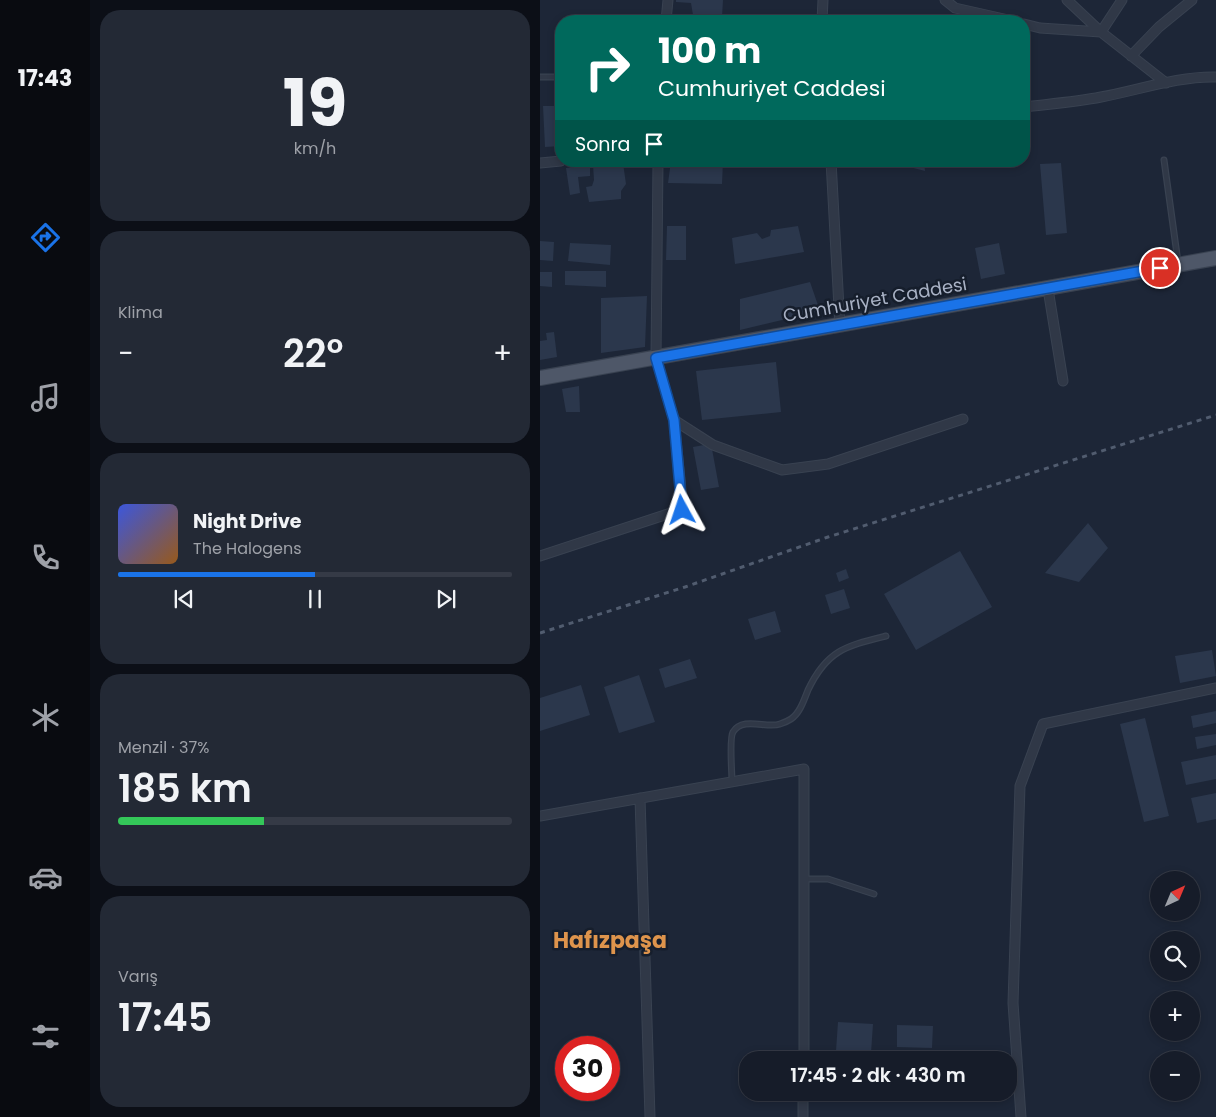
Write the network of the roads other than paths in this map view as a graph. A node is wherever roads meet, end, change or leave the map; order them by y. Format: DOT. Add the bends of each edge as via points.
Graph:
graph roads {
  1 [pos="668,0"];
  2 [pos="823,0"];
  3 [pos="945,0"];
  4 [pos="1067,0"];
  5 [pos="1122,0"];
  6 [pos="1192,0"];
  7 [pos="667,15"];
  8 [pos="822,15"];
  9 [pos="987,15"];
  10 [pos="1030,26"];
  11 [pos="1101,32"];
  12 [pos="1131,56"];
  13 [pos="540,77"];
  14 [pos="555,77"];
  15 [pos="1216,77"];
  16 [pos="1166,83"];
  17 [pos="1030,106"];
  18 [pos="1164,160"];
  19 [pos="555,162"];
  20 [pos="540,164"];
  21 [pos="658,167"];
  22 [pos="831,167"];
  23 [pos="1216,258"];
  24 [pos="1178,265"];
  25 [pos="1048,288"];
  26 [pos="840,326"];
  27 [pos="656,358"];
  28 [pos="540,378"];
  29 [pos="1063,381"];
  30 [pos="963,419"];
  31 [pos="674,420"];
  32 [pos="540,556"];
  33 [pos="886,636"];
  34 [pos="1216,688"];
  35 [pos="732,782"];
  36 [pos="640,798"];
  37 [pos="540,816"];
  38 [pos="804,879"];
  39 [pos="874,894"];
  40 [pos="804,1051"];
  41 [pos="804,1101"];
  42 [pos="650,1117"];
  43 [pos="804,1117"];
  44 [pos="1021,1117"];
  1 -- 7 [label="street"];
  2 -- 8 [label="street"];
  3 -- 9 [label="street" via="956,8"];
  4 -- 11 [label="street"];
  5 -- 11 [label="street"];
  6 -- 12 [label="street"];
  10 -- 11 [label="street"];
  11 -- 12 [label="street"];
  12 -- 16 [label="street"];
  13 -- 14 [label="lane"];
  15 -- 16 [label="street"];
  16 -- 17 [label="street" via="1099,98"];
  18 -- 24 [label="lane"];
  19 -- 20 [label="street"];
  21 -- 27 [label="street"];
  22 -- 26 [label="street"];
  23 -- 24 [label="main road, Cumhuriyet Caddesi"];
  24 -- 25 [label="main road, Cumhuriyet Caddesi"];
  25 -- 26 [label="main road, Cumhuriyet Caddesi"];
  25 -- 29 [label="street"];
  26 -- 27 [label="main road, Cumhuriyet Caddesi"];
  27 -- 28 [label="main road, Cumhuriyet Caddesi"];
  27 -- 31 [label="street"];
  30 -- 31 [label="street" via="828,464 782,470 713,445"];
  31 -- 32 [label="street" via="682,510"];
  33 -- 35 [label="lane" via="852,644 832,655 816,673 792,718 779,725 750,724 735,730 732,733"];
  34 -- 44 [label="street" via="1043,724 1020,786 1013,1004"];
  35 -- 36 [label="street"];
  35 -- 38 [label="street" via="804,769"];
  36 -- 37 [label="street"];
  36 -- 42 [label="street"];
  38 -- 39 [label="lane" via="828,879"];
  38 -- 40 [label="street"];
  41 -- 43 [label="street"];
}
